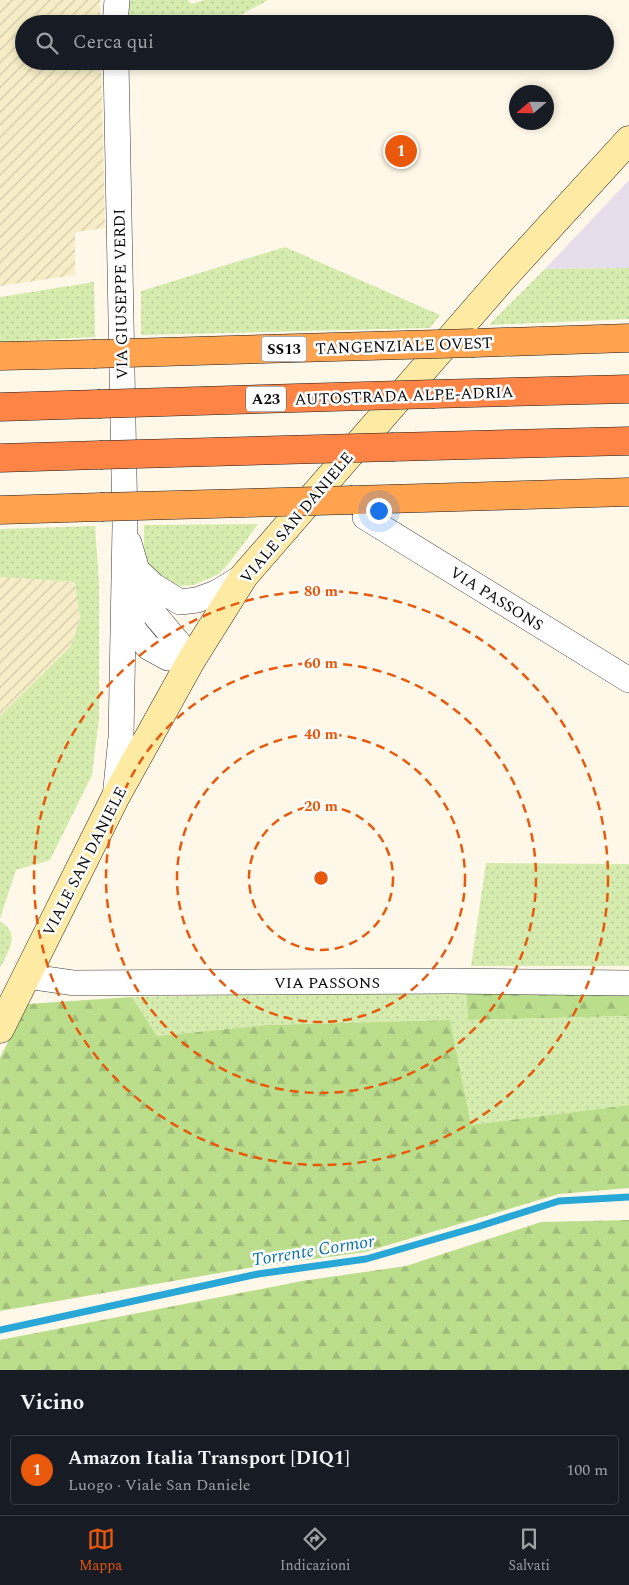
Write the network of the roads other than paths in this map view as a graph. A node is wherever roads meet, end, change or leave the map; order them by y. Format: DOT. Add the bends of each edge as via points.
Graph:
graph roads {
  1 [pos="117,0"];
  2 [pos="116,15"];
  3 [pos="116,70"];
  4 [pos="629,140"];
  5 [pos="629,338"];
  6 [pos="0,356"];
  7 [pos="629,388"];
  8 [pos="0,407"];
  9 [pos="629,440"];
  10 [pos="0,458"];
  11 [pos="629,492"];
  12 [pos="359,508"];
  13 [pos="0,510"];
  14 [pos="125,526"];
  15 [pos="137,570"];
  16 [pos="244,576"];
  17 [pos="123,596"];
  18 [pos="192,659"];
  19 [pos="629,680"];
  20 [pos="114,798"];
  21 [pos="26,976"];
  22 [pos="629,983"];
  23 [pos="0,1029"];
  1 -- 2 [label="street"];
  3 -- 14 [label="street, VIA GIUSEPPE VERDI"];
  4 -- 16 [label="main road, VIALE SAN DANIELE" via="502,278"];
  5 -- 6 [label="highway, TANGENZIALE OVEST / SS13, bridge"];
  7 -- 8 [label="highway, AUTOSTRADA ALPE-ADRIA / A23, bridge"];
  9 -- 10 [label="highway, bridge"];
  11 -- 12 [label="highway"];
  12 -- 13 [label="highway, bridge"];
  12 -- 19 [label="street, VIA PASSONS"];
  14 -- 15 [label="street, VIA GIUSEPPE VERDI"];
  14 -- 17 [label="street, VIA GIUSEPPE VERDI"];
  15 -- 16 [label="street" via="154,586 180,602 216,593"];
  15 -- 18 [label="street, VIA GIUSEPPE VERDI" via="156,615"];
  16 -- 18 [label="main road, VIALE SAN DANIELE"];
  17 -- 18 [label="street, VIA GIUSEPPE VERDI" via="134,630 148,646 168,658"];
  17 -- 20 [label="street, VIA GIUSEPPE VERDI" via="121,737"];
  18 -- 20 [label="main road, VIALE SAN DANIELE"];
  20 -- 21 [label="main road, VIALE SAN DANIELE"];
  21 -- 22 [label="street, VIA PASSONS" via="74,984"];
  21 -- 23 [label="main road, VIALE SAN DANIELE"];
}
